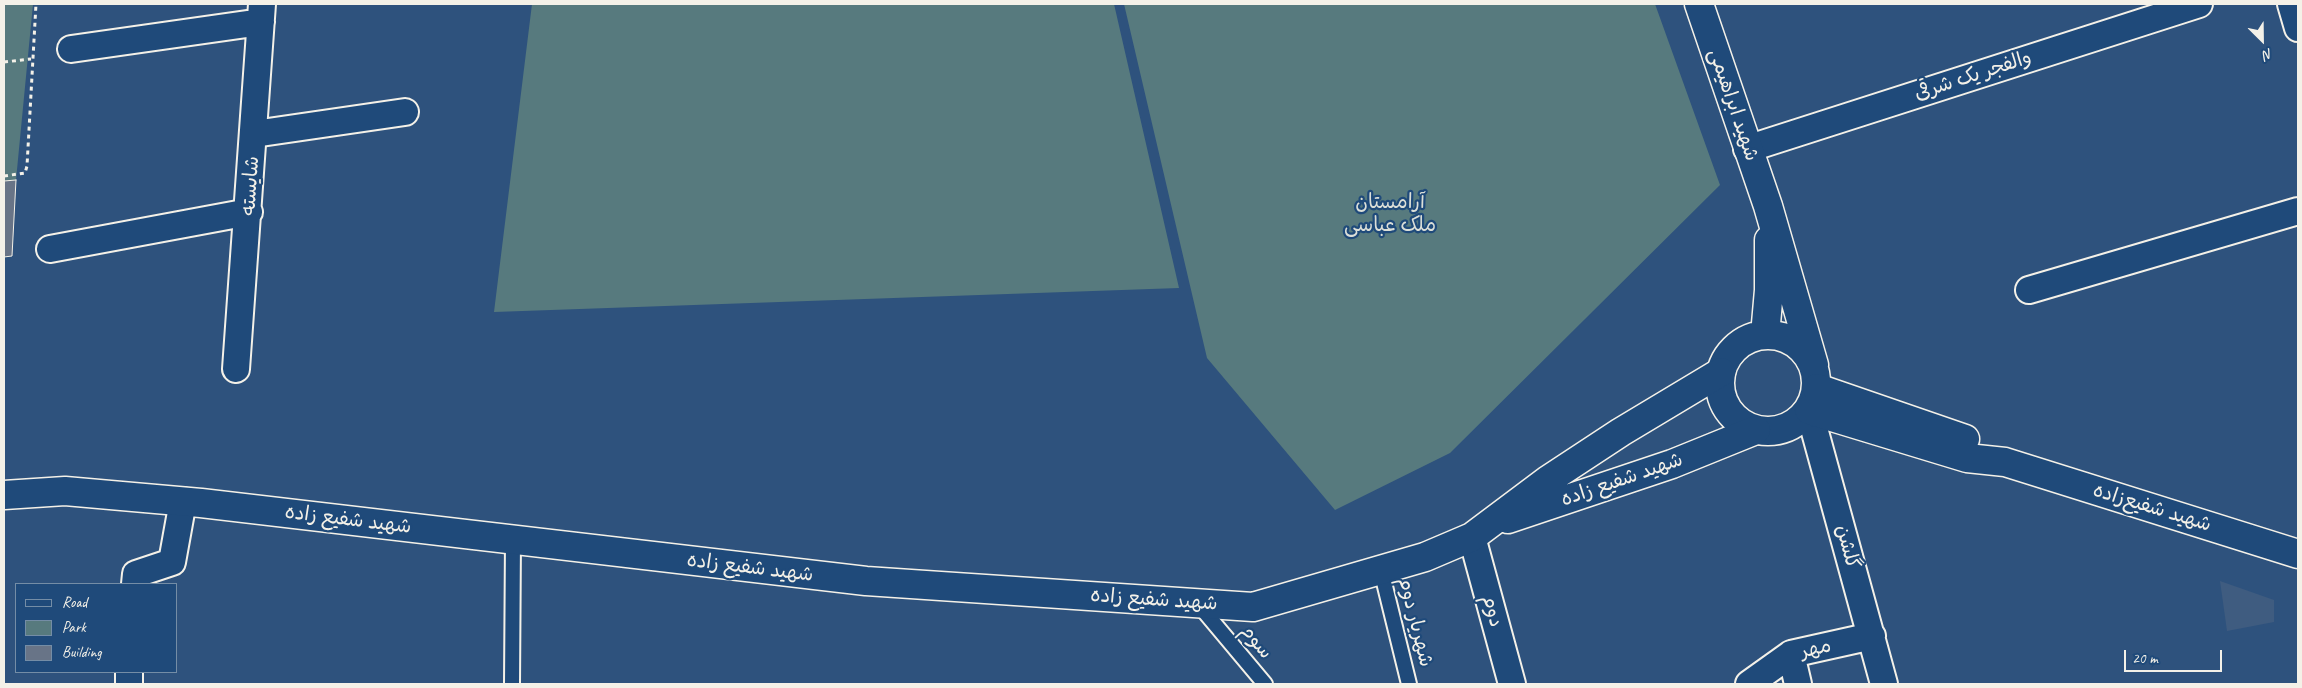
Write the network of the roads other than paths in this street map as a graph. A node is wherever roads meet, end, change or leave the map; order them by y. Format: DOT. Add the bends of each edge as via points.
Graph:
graph roads {
  1 [pos="1699,4"];
  2 [pos="2199,4"];
  3 [pos="2291,4"];
  4 [pos="262,13"];
  5 [pos="2298,28"];
  6 [pos="72,49"];
  7 [pos="405,112"];
  8 [pos="254,134"];
  9 [pos="1747,149"];
  10 [pos="1768,206"];
  11 [pos="2298,211"];
  12 [pos="249,212"];
  13 [pos="50,249"];
  14 [pos="2029,290"];
  15 [pos="1765,335"];
  16 [pos="236,369"];
  17 [pos="1721,372"];
  18 [pos="1813,388"];
  19 [pos="1756,430"];
  20 [pos="4,495"];
  21 [pos="183,501"];
  22 [pos="1479,532"];
  23 [pos="513,539"];
  24 [pos="2298,554"];
  25 [pos="1381,570"];
  26 [pos="135,583"];
  27 [pos="1197,603"];
  28 [pos="1872,636"];
  29 [pos="1791,654"];
  30 [pos="512,684"];
  31 [pos="1265,684"];
  32 [pos="1410,684"];
  33 [pos="1512,684"];
  34 [pos="1749,684"];
  35 [pos="1798,684"];
  36 [pos="1884,684"];
  1 -- 9 [label="main road, شهید ابراهیمی"];
  2 -- 9 [label="street, والفجر یک شرقی"];
  3 -- 5 [label="street"];
  4 -- 6 [label="street"];
  4 -- 8 [label="street, شایسته"];
  7 -- 8 [label="street"];
  8 -- 12 [label="street, شایسته"];
  9 -- 10 [label="main road, شهید ابراهیمی"];
  10 -- 15 [label="main road, شهید ابراهیمی" via="1769,290"];
  10 -- 18 [label="main road, شهید ابراهیمی"];
  11 -- 14 [label="street"];
  12 -- 13 [label="street"];
  12 -- 16 [label="street, شایسته"];
  15 -- 17 [label="main road" via="1742,342 1725,360"];
  15 -- 18 [label="main road" via="1780,336 1806,352"];
  17 -- 19 [label="main road" via="1720,387 1727,408 1742,424"];
  17 -- 22 [label="main road, شهید شفیع زاده" via="1548,480"];
  18 -- 19 [label="main road" via="1799,420 1786,428"];
  18 -- 24 [label="main road, شهید شفیع‌زاده" via="1967,458 2005,462"];
  18 -- 28 [label="street, گلشن"];
  19 -- 22 [label="main road, شهید شفیع زاده" via="1672,464"];
  20 -- 21 [label="main road, شهید شفیع زاده" via="64,491"];
  21 -- 23 [label="main road, شهید شفیع زاده"];
  21 -- 26 [label="street" via="172,562 136,574"];
  22 -- 25 [label="main road, شهید شفیع زاده" via="1425,557"];
  22 -- 33 [label="street, دوم"];
  23 -- 27 [label="main road, شهید شفیع زاده" via="866,581"];
  23 -- 30 [label="lane"];
  25 -- 27 [label="main road, شهید شفیع زاده" via="1253,607"];
  25 -- 32 [label="lane, شهریار دوم"];
  27 -- 31 [label="lane, سوم"];
  28 -- 29 [label="street, مهر"];
  28 -- 36 [label="street, گلشن"];
  29 -- 34 [label="street"];
  29 -- 35 [label="street, مهر"];
}
